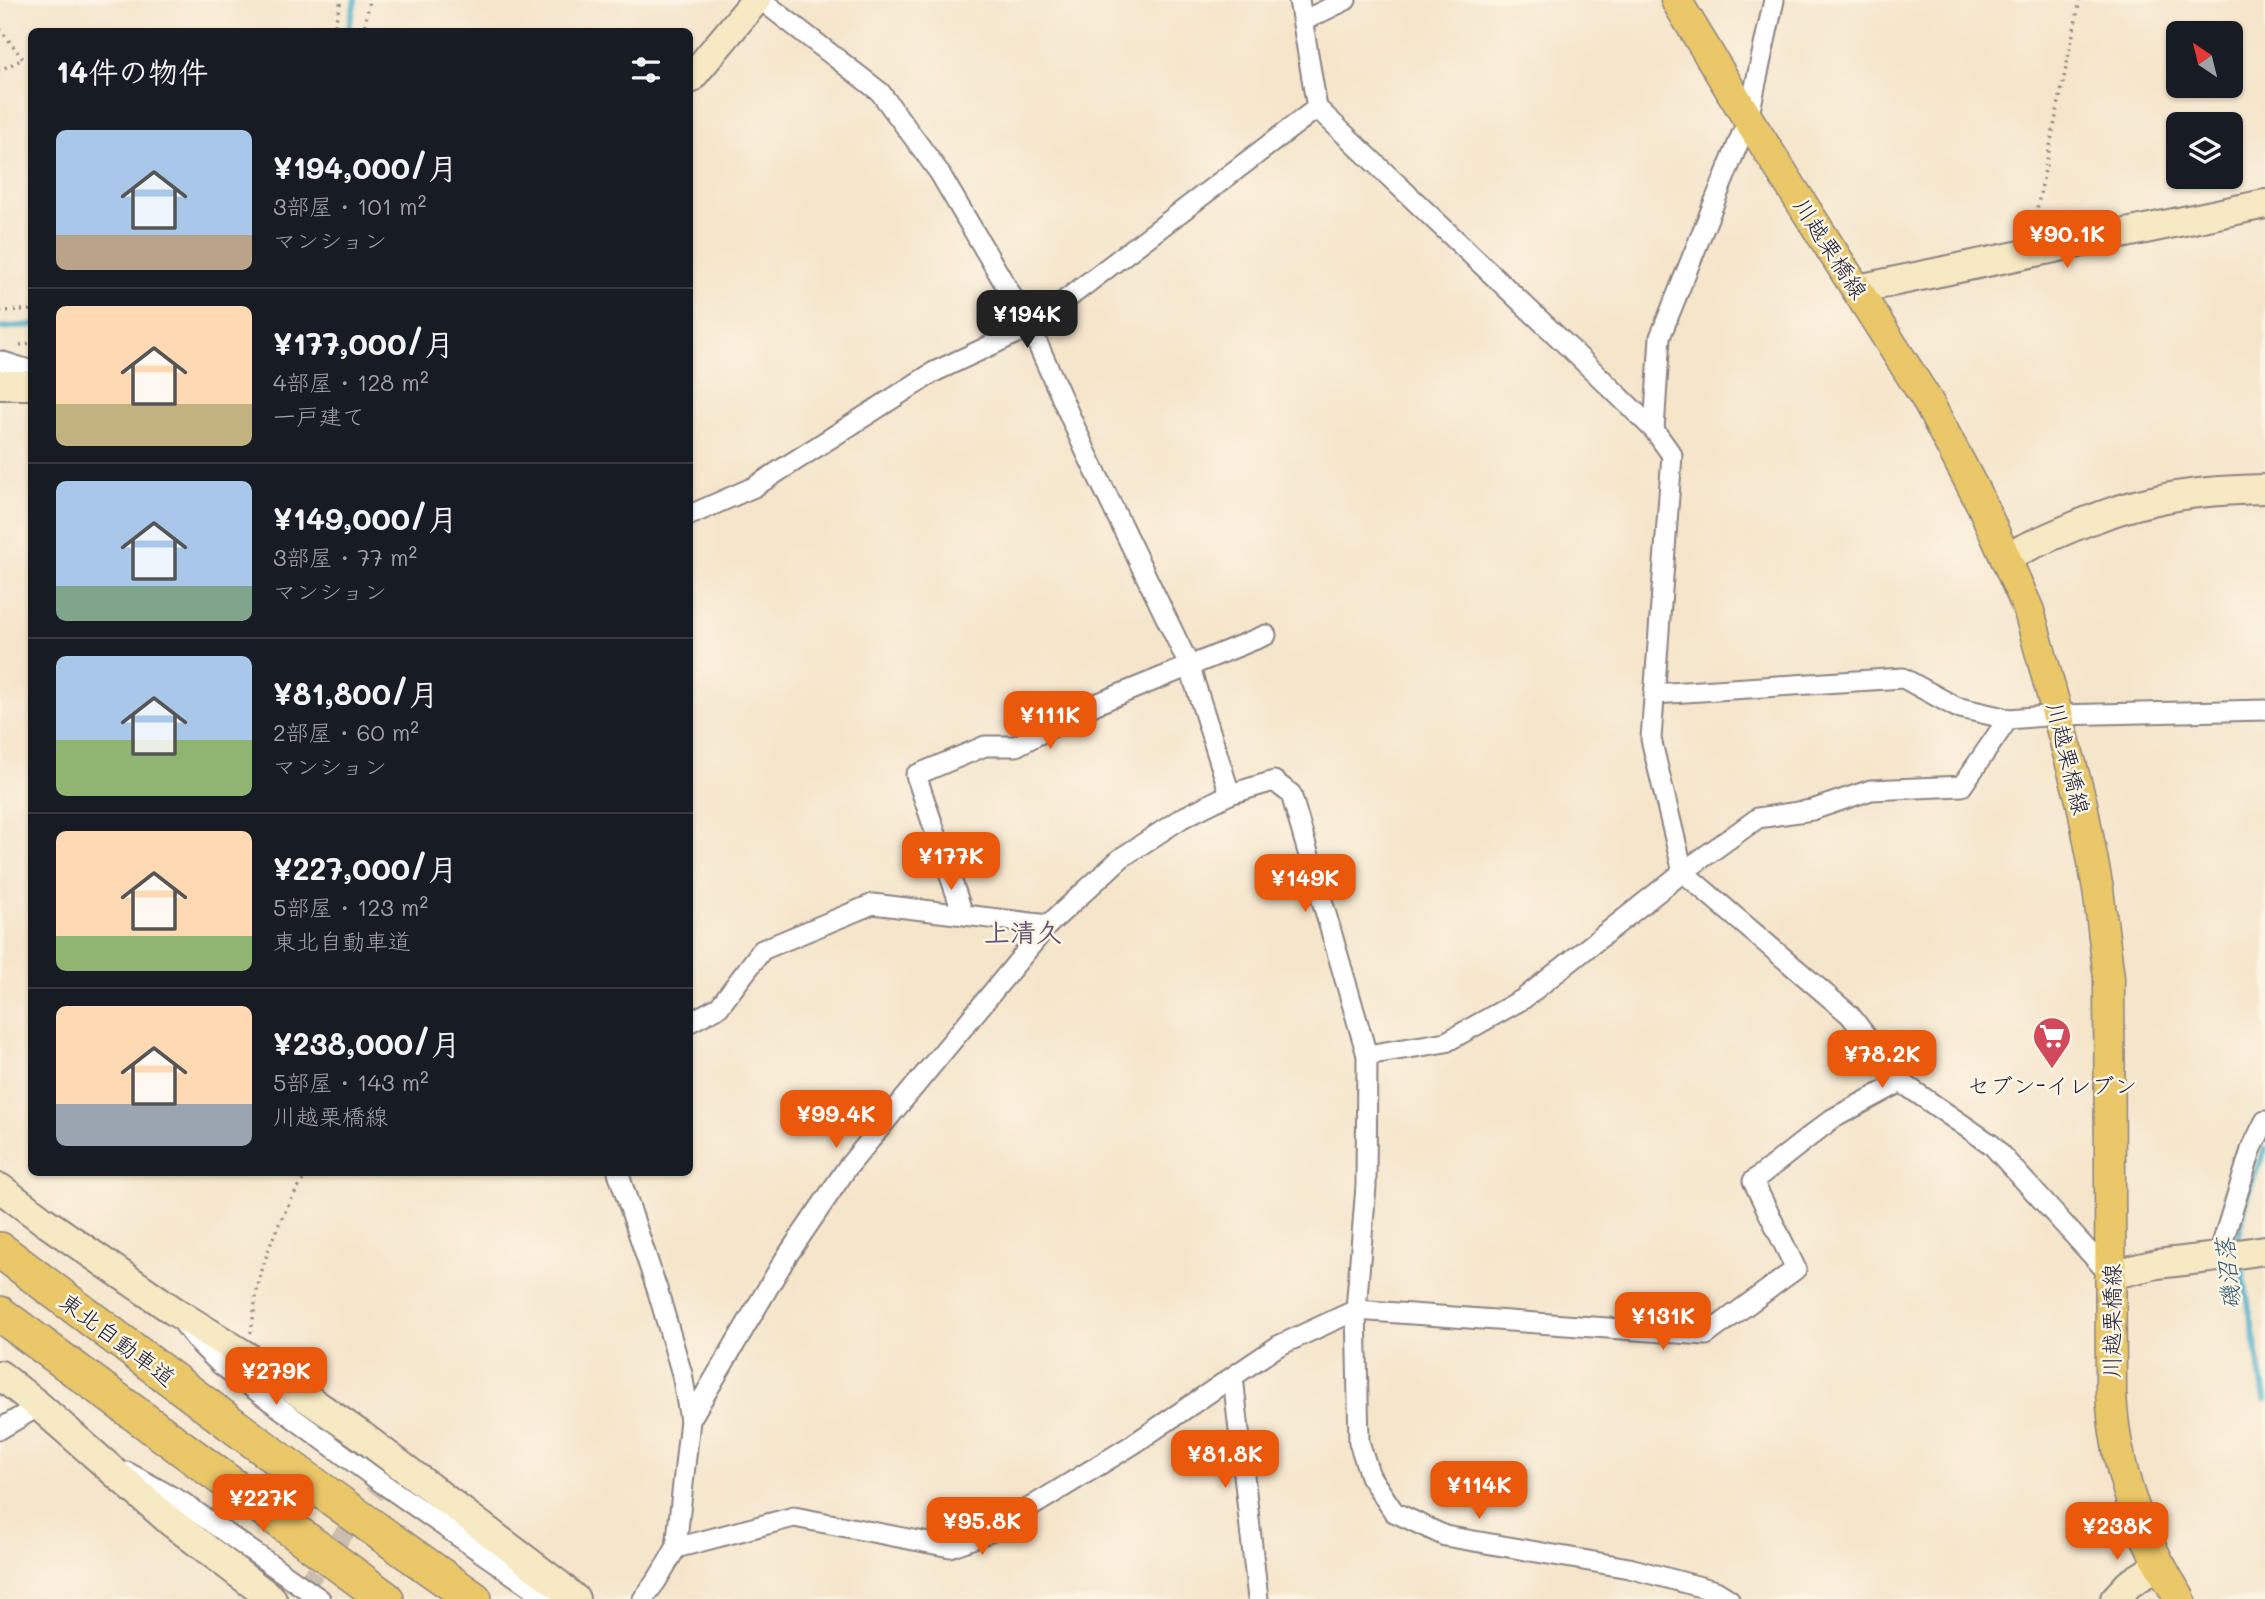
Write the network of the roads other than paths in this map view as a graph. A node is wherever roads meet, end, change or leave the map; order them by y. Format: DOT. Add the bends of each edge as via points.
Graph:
graph roads {
  1 [pos="756,0"];
  2 [pos="761,0"];
  3 [pos="1299,0"];
  4 [pos="1346,0"];
  5 [pos="1676,0"];
  6 [pos="1774,0"];
  7 [pos="1303,21"];
  8 [pos="693,75"];
  9 [pos="1317,108"];
  10 [pos="1748,120"];
  11 [pos="2265,204"];
  12 [pos="1858,289"];
  13 [pos="1030,327"];
  14 [pos="0,361"];
  15 [pos="28,370"];
  16 [pos="0,385"];
  17 [pos="28,385"];
  18 [pos="1654,430"];
  19 [pos="2265,489"];
  20 [pos="693,514"];
  21 [pos="2005,557"];
  22 [pos="1266,635"];
  23 [pos="1189,665"];
  24 [pos="1654,694"];
  25 [pos="2265,710"];
  26 [pos="2058,715"];
  27 [pos="2008,719"];
  28 [pos="1230,794"];
  29 [pos="1683,872"];
  30 [pos="964,914"];
  31 [pos="1048,925"];
  32 [pos="693,1020"];
  33 [pos="1367,1055"];
  34 [pos="1901,1082"];
  35 [pos="2265,1121"];
  36 [pos="619,1176"];
  37 [pos="0,1188"];
  38 [pos="0,1250"];
  39 [pos="2241,1254"];
  40 [pos="2110,1275"];
  41 [pos="1356,1310"];
  42 [pos="174,1311"];
  43 [pos="0,1314"];
  44 [pos="0,1375"];
  45 [pos="1233,1377"];
  46 [pos="39,1406"];
  47 [pos="690,1420"];
  48 [pos="0,1429"];
  49 [pos="92,1453"];
  50 [pos="676,1548"];
  51 [pos="2159,1565"];
  52 [pos="272,1599"];
  53 [pos="320,1599"];
  54 [pos="386,1599"];
  55 [pos="474,1599"];
  56 [pos="548,1599"];
  57 [pos="575,1599"];
  58 [pos="643,1599"];
  59 [pos="1258,1599"];
  60 [pos="1729,1599"];
  61 [pos="2115,1599"];
  62 [pos="2180,1599"];
  1 -- 8 [label="street"];
  2 -- 13 [label="street" via="880,92 939,172"];
  3 -- 7 [label="street"];
  4 -- 7 [label="street"];
  5 -- 10 [label="main road, 川越栗橋線"];
  6 -- 10 [label="street"];
  7 -- 9 [label="street"];
  9 -- 13 [label="street"];
  9 -- 18 [label="street"];
  10 -- 12 [label="main road, 川越栗橋線"];
  10 -- 18 [label="street" via="1660,337"];
  11 -- 12 [label="street"];
  12 -- 21 [label="main road, 川越栗橋線" via="1927,400"];
  13 -- 20 [label="street" via="934,372 754,487"];
  13 -- 23 [label="street"];
  14 -- 15 [label="street"];
  16 -- 17 [label="street"];
  18 -- 24 [label="street" via="1672,456"];
  19 -- 21 [label="street" via="2192,493 2149,501"];
  21 -- 26 [label="main road, 川越栗橋線" via="2029,611"];
  22 -- 23 [label="street"];
  23 -- 28 [label="street"];
  23 -- 30 [label="street" via="1096,704 1016,746 985,746 916,775"];
  24 -- 27 [label="street" via="1903,678 1956,707"];
  24 -- 29 [label="street" via="1651,739"];
  25 -- 26 [label="street"];
  26 -- 27 [label="street"];
  26 -- 40 [label="main road, 川越栗橋線" via="2082,804 2109,978"];
  27 -- 29 [label="street" via="1962,786 1871,790 1812,810 1758,818"];
  28 -- 31 [label="street" via="1182,818 1121,859"];
  28 -- 33 [label="street" via="1274,780 1290,794"];
  29 -- 33 [label="street" via="1523,999 1482,1023 1446,1042"];
  29 -- 34 [label="street" via="1850,1015"];
  30 -- 31 [label="street"];
  30 -- 32 [label="street" via="873,904 762,950 719,1007"];
  31 -- 47 [label="street" via="847,1168 785,1259"];
  33 -- 41 [label="street" via="1366,1186"];
  34 -- 40 [label="street" via="1992,1145"];
  34 -- 41 [label="street" via="1832,1119 1753,1181 1796,1269 1706,1335"];
  35 -- 39 [label="street" via="2250,1150"];
  36 -- 47 [label="street" via="682,1374"];
  37 -- 42 [label="street"];
  38 -- 55 [label="highway, 東北自動車道"];
  39 -- 40 [label="street"];
  40 -- 51 [label="main road, 川越栗橋線" via="2113,1431 2136,1517"];
  41 -- 45 [label="street" via="1278,1346"];
  41 -- 60 [label="street" via="1359,1442 1370,1476 1394,1512 1445,1536 1629,1568 1716,1591"];
  42 -- 56 [label="street" via="222,1365"];
  42 -- 57 [label="street" via="362,1436"];
  43 -- 54 [label="highway"];
  44 -- 46 [label="street"];
  45 -- 50 [label="street" via="990,1532 950,1547 794,1517"];
  45 -- 59 [label="street"];
  46 -- 48 [label="street"];
  46 -- 49 [label="street"];
  47 -- 50 [label="street"];
  49 -- 52 [label="street" via="170,1522"];
  49 -- 53 [label="street" via="182,1502"];
  50 -- 58 [label="street"];
  51 -- 61 [label="street"];
  51 -- 62 [label="main road, 川越栗橋線"];
}
